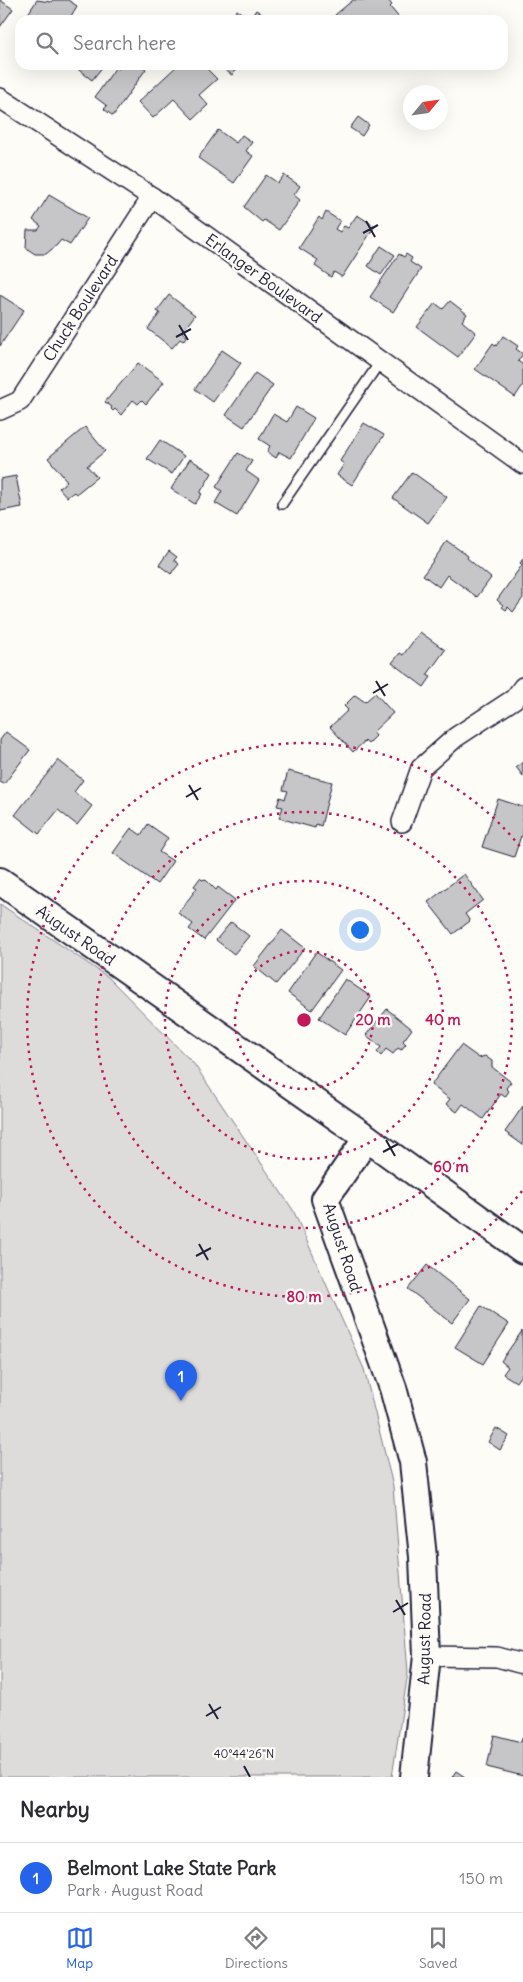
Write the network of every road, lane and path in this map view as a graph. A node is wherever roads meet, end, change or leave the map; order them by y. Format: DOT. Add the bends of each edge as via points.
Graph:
graph roads {
  1 [pos="0,98"];
  2 [pos="152,197"];
  3 [pos="380,362"];
  4 [pos="0,410"];
  5 [pos="523,464"];
  6 [pos="282,504"];
  7 [pos="523,687"];
  8 [pos="402,822"];
  9 [pos="0,881"];
  10 [pos="367,1138"];
  11 [pos="523,1250"];
  12 [pos="427,1656"];
  13 [pos="523,1664"];
  14 [pos="414,1777"];
  1 -- 2 [label="street, Erlanger Boulevard"];
  2 -- 3 [label="street, Erlanger Boulevard"];
  2 -- 4 [label="street, Chuck Boulevard" via="20,401"];
  3 -- 5 [label="street, Erlanger Boulevard"];
  3 -- 6 [label="lane"];
  7 -- 8 [label="street" via="514,699 456,738 422,768"];
  9 -- 10 [label="street, August Road"];
  10 -- 11 [label="street"];
  10 -- 12 [label="street, August Road" via="325,1199 393,1388 413,1462 423,1558"];
  12 -- 13 [label="street" via="497,1657"];
  12 -- 14 [label="street, August Road"];
}
